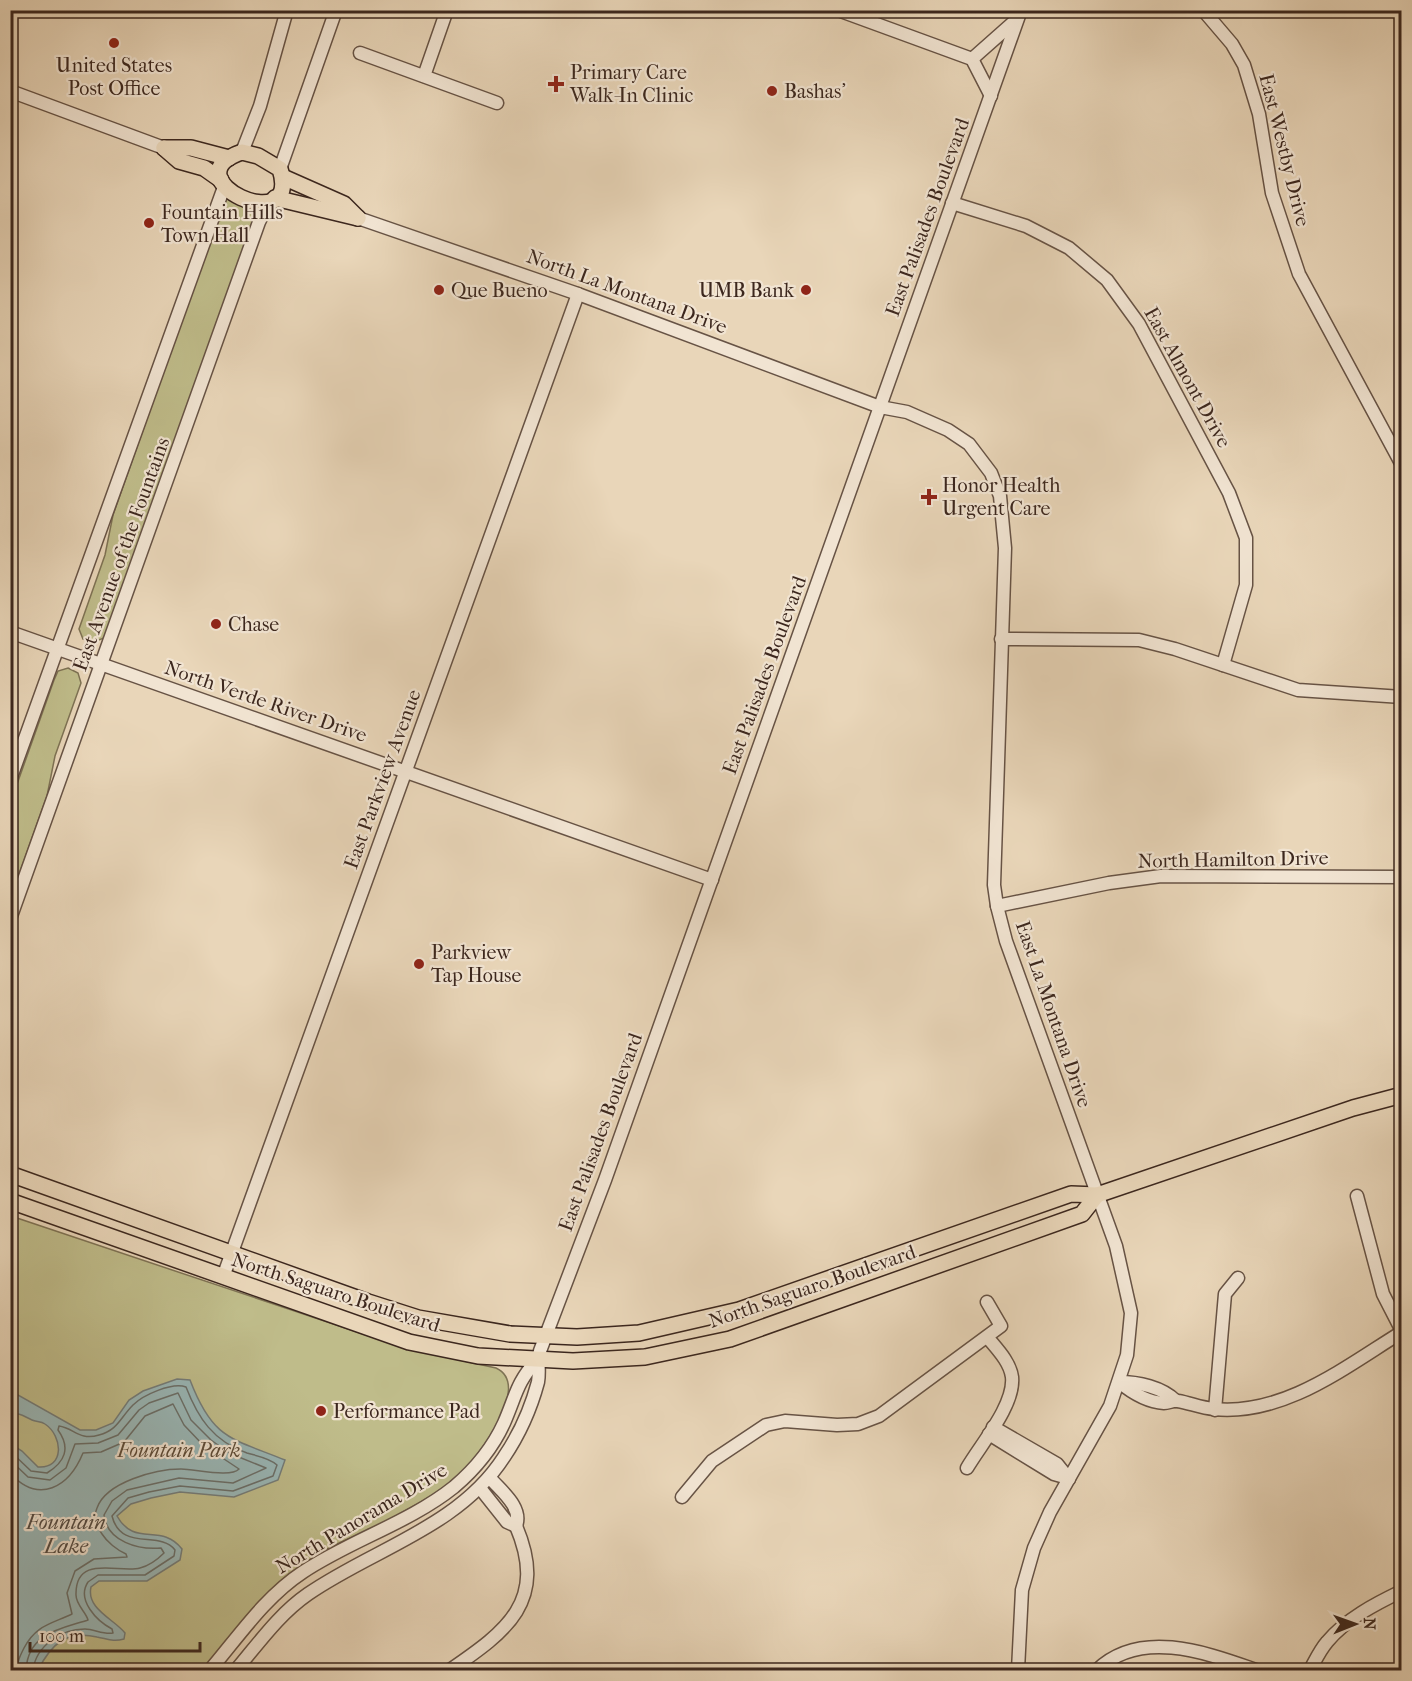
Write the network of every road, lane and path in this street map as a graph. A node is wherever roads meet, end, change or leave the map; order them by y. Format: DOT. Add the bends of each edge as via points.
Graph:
graph roads {
  1 [pos="287,10"];
  2 [pos="336,10"];
  3 [pos="447,10"];
  4 [pos="838,10"];
  5 [pos="1203,10"];
  6 [pos="1020,14"];
  7 [pos="360,54"];
  8 [pos="972,58"];
  9 [pos="424,76"];
  10 [pos="10,92"];
  11 [pos="991,96"];
  12 [pos="496,103"];
  13 [pos="164,148"];
  14 [pos="236,155"];
  15 [pos="282,173"];
  16 [pos="223,183"];
  17 [pos="272,200"];
  18 [pos="952,203"];
  19 [pos="358,218"];
  20 [pos="578,294"];
  21 [pos="880,407"];
  22 [pos="1401,465"];
  23 [pos="10,632"];
  24 [pos="1001,639"];
  25 [pos="59,649"];
  26 [pos="103,664"];
  27 [pos="1223,665"];
  28 [pos="1401,697"];
  29 [pos="405,770"];
  30 [pos="10,780"];
  31 [pos="1401,877"];
  32 [pos="712,880"];
  33 [pos="996,906"];
  34 [pos="10,919"];
  35 [pos="1401,1095"];
  36 [pos="10,1174"];
  37 [pos="1096,1195"];
  38 [pos="1356,1196"];
  39 [pos="10,1201"];
  40 [pos="232,1253"];
  41 [pos="223,1277"];
  42 [pos="1238,1278"];
  43 [pos="987,1302"];
  44 [pos="1401,1332"];
  45 [pos="987,1338"];
  46 [pos="541,1349"];
  47 [pos="1119,1382"];
  48 [pos="1215,1410"];
  49 [pos="991,1431"];
  50 [pos="967,1468"];
  51 [pos="490,1478"];
  52 [pos="1069,1479"];
  53 [pos="480,1488"];
  54 [pos="682,1497"];
  55 [pos="516,1526"];
  56 [pos="1401,1591"];
  57 [pos="210,1671"];
  58 [pos="236,1671"];
  59 [pos="450,1671"];
  60 [pos="1018,1671"];
  61 [pos="1097,1671"];
  62 [pos="1256,1671"];
  63 [pos="1310,1671"];
  1 -- 14 [label="street" via="260,106"];
  2 -- 15 [label="street"];
  3 -- 9 [label="street"];
  4 -- 8 [label="street"];
  5 -- 22 [label="street, East Westby Drive" via="1244,65 1259,114 1272,193 1299,274"];
  6 -- 8 [label="street"];
  6 -- 11 [label="street, East Palisades Boulevard"];
  7 -- 9 [label="street"];
  8 -- 11 [label="street"];
  9 -- 12 [label="street"];
  10 -- 13 [label="street"];
  11 -- 18 [label="street, East Palisades Boulevard"];
  13 -- 14 [label="main road"];
  13 -- 16 [label="main road" via="179,161 204,168"];
  14 -- 15 [label="main road" via="258,156"];
  14 -- 16 [label="main road" via="221,168"];
  15 -- 17 [label="main road" via="283,188"];
  15 -- 19 [label="main road, North La Montana Drive" via="344,204"];
  16 -- 17 [label="main road" via="246,201"];
  16 -- 25 [label="street, East Avenue of the Fountains"];
  17 -- 19 [label="main road, North La Montana Drive"];
  17 -- 26 [label="street, East Avenue of the Fountains" via="259,222"];
  18 -- 21 [label="street, East Palisades Boulevard"];
  18 -- 27 [label="street, East Almont Drive" via="1026,226 1069,248 1107,279 1139,324 1229,493 1246,538 1246,585"];
  19 -- 20 [label="street, North La Montana Drive"];
  20 -- 21 [label="street, North La Montana Drive"];
  20 -- 29 [label="street, East Parkview Avenue"];
  21 -- 24 [label="street, East La Montana Drive" via="907,412 948,430 969,444 991,472 1003,516"];
  21 -- 32 [label="street, East Palisades Boulevard"];
  23 -- 25 [label="street, North Verde River Drive"];
  24 -- 27 [label="street" via="1139,640"];
  24 -- 33 [label="street, East La Montana Drive"];
  25 -- 26 [label="street, North Verde River Drive"];
  25 -- 30 [label="street, East Avenue of the Fountains"];
  26 -- 29 [label="street, North Verde River Drive"];
  26 -- 34 [label="street, East Avenue of the Fountains"];
  27 -- 28 [label="street" via="1298,690"];
  29 -- 32 [label="street, North Verde River Drive"];
  29 -- 40 [label="street, East Parkview Avenue"];
  31 -- 33 [label="street, North Hamilton Drive" via="1161,876"];
  32 -- 46 [label="street, East Palisades Boulevard"];
  33 -- 37 [label="street, East La Montana Drive"];
  35 -- 37 [label="main road, North Saguaro Boulevard"];
  36 -- 40 [label="main road, North Saguaro Boulevard"];
  37 -- 46 [label="main road, North Saguaro Boulevard" via="1071,1194 739,1310 683,1325"];
  37 -- 46 [label="main road, North Saguaro Boulevard" via="1082,1214 730,1339 645,1357 597,1361"];
  37 -- 47 [label="street, East La Montana Drive" via="1119,1256 1131,1313 1127,1354"];
  38 -- 44 [label="street" via="1383,1294"];
  39 -- 41 [label="main road, North Saguaro Boulevard"];
  40 -- 41 [label="street, East Parkview Avenue"];
  40 -- 46 [label="main road, North Saguaro Boulevard" via="418,1318 499,1333"];
  41 -- 46 [label="main road, North Saguaro Boulevard" via="409,1342 478,1356"];
  42 -- 48 [label="street" via="1225,1294"];
  43 -- 45 [label="street" via="1001,1326"];
  44 -- 48 [label="street" via="1318,1384 1272,1404"];
  45 -- 49 [label="street" via="1008,1364 1012,1377 1011,1391"];
  45 -- 54 [label="street" via="879,1416 858,1424 784,1420 766,1425 712,1461"];
  46 -- 51 [label="street, North Panorama Drive" via="538,1380 526,1413 513,1443"];
  46 -- 57 [label="street, North Panorama Drive" via="521,1377 503,1425 464,1478 414,1512 321,1560 294,1579 263,1606"];
  47 -- 48 [label="street" via="1133,1394"];
  47 -- 52 [label="street, East La Montana Drive"];
  49 -- 50 [label="street"];
  49 -- 52 [label="street" via="1057,1464"];
  51 -- 53 [label="street, North Panorama Drive"];
  51 -- 55 [label="street" via="514,1505 518,1514"];
  52 -- 60 [label="street, East La Montana Drive" via="1026,1571"];
  53 -- 55 [label="street" via="507,1522"];
  53 -- 58 [label="street, North Panorama Drive" via="449,1513 292,1605"];
  55 -- 59 [label="street" via="526,1565 517,1612 495,1640"];
  56 -- 63 [label="street" via="1350,1621 1327,1642"];
  61 -- 62 [label="street" via="1103,1664 1130,1652 1156,1647 1206,1652"];
}
